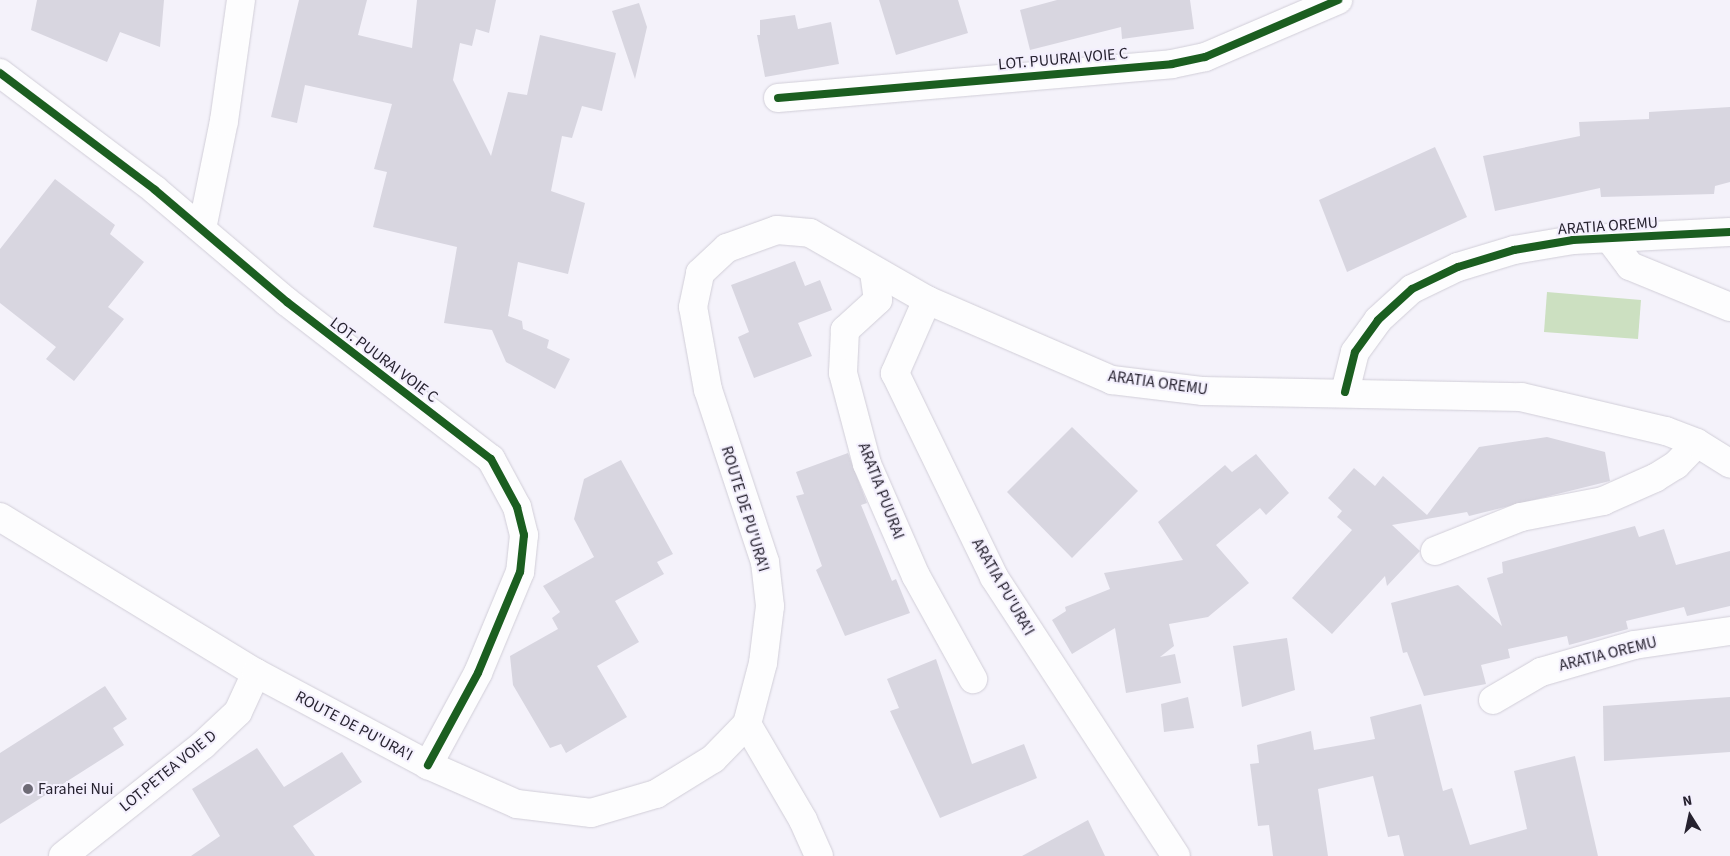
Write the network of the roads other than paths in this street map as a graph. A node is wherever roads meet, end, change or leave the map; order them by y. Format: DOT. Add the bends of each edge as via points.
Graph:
graph roads {
  1 [pos="241,0"];
  2 [pos="1338,0"];
  3 [pos="0,73"];
  4 [pos="778,98"];
  5 [pos="202,229"];
  6 [pos="1730,232"];
  7 [pos="1609,238"];
  8 [pos="874,272"];
  9 [pos="927,300"];
  10 [pos="1730,307"];
  11 [pos="1345,392"];
  12 [pos="1697,443"];
  13 [pos="1730,464"];
  14 [pos="0,517"];
  15 [pos="1434,551"];
  16 [pos="1730,630"];
  17 [pos="256,673"];
  18 [pos="973,679"];
  19 [pos="1493,700"];
  20 [pos="748,724"];
  21 [pos="428,765"];
  22 [pos="63,856"];
  23 [pos="819,856"];
  24 [pos="1176,856"];
  1 -- 5 [label="street" via="224,121"];
  2 -- 4 [label="street, LOT. PUURAI VOIE C" via="1204,57 1172,64"];
  3 -- 5 [label="street, LOT. PUURAI VOIE C"];
  5 -- 21 [label="street, LOT. PUURAI VOIE C" via="287,302 491,459 516,507 524,536 520,572 478,673"];
  6 -- 7 [label="street, ARATIA OREMU"];
  7 -- 10 [label="street" via="1630,266"];
  7 -- 11 [label="street, ARATIA OREMU" via="1514,250 1458,267 1412,289 1378,320 1355,352"];
  8 -- 9 [label="street, ROUTE DE PU'URA'I"];
  8 -- 18 [label="street, ARATIA PUURAI" via="878,300 845,330 843,373 867,464 916,576"];
  8 -- 20 [label="street, ROUTE DE PU'URA'I" via="810,233 777,230 727,248 700,273 694,307 708,390 765,562 770,606 763,663"];
  9 -- 11 [label="street, ARATIA OREMU" via="1112,380 1203,391"];
  9 -- 24 [label="street, ARATIA PU'URA'I" via="895,373 994,577"];
  11 -- 12 [label="street, ARATIA OREMU" via="1521,397 1666,431"];
  12 -- 13 [label="street, ARATIA OREMU"];
  12 -- 15 [label="street" via="1676,465 1655,478 1603,501 1521,518"];
  14 -- 17 [label="street, ROUTE DE PU'URA'I"];
  16 -- 19 [label="street, ARATIA OREMU" via="1634,645 1550,669"];
  17 -- 21 [label="street, ROUTE DE PU'URA'I"];
  17 -- 22 [label="street, LOT.PETEA VOIE D" via="238,712 203,745"];
  20 -- 21 [label="street, ROUTE DE PU'URA'I" via="713,759 656,794 591,813 516,804"];
  20 -- 23 [label="street" via="803,820"];
}
